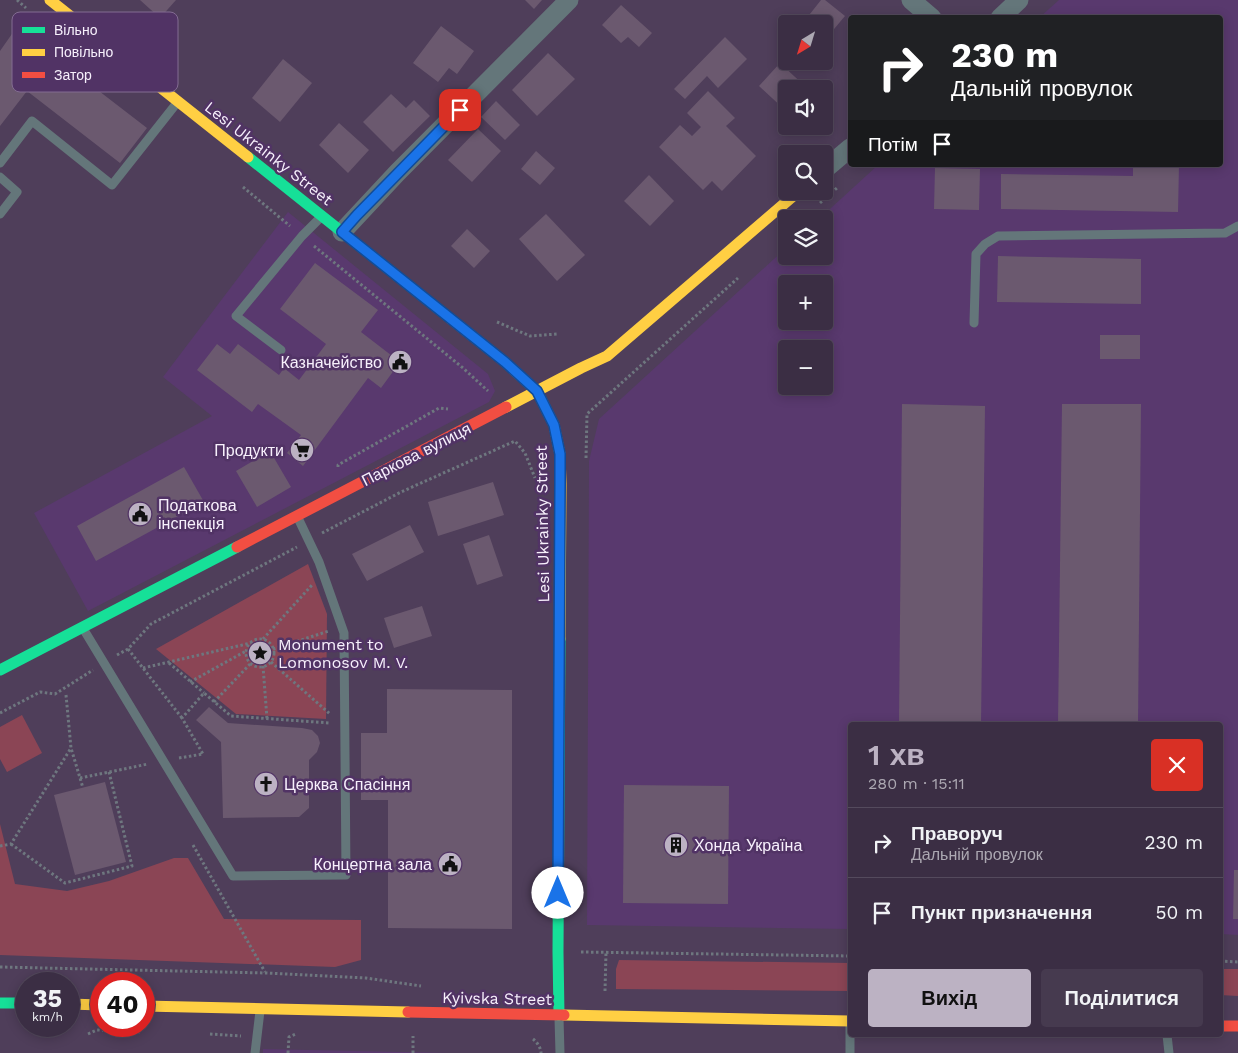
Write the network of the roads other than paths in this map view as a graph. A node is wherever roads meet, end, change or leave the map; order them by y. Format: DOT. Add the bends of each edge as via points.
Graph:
graph roads {
  1 [pos="569,0"];
  2 [pos="911,0"];
  3 [pos="1019,0"];
  4 [pos="928,15"];
  5 [pos="1003,15"];
  6 [pos="166,92"];
  7 [pos="178,102"];
  8 [pos="848,150"];
  9 [pos="833,162"];
  10 [pos="0,163"];
  11 [pos="0,177"];
  12 [pos="789,200"];
  13 [pos="0,214"];
  14 [pos="322,216"];
  15 [pos="1238,226"];
  16 [pos="342,232"];
  17 [pos="974,323"];
  18 [pos="280,350"];
  19 [pos="537,391"];
  20 [pos="297,516"];
  21 [pos="82,627"];
  22 [pos="0,670"];
  23 [pos="0,1003"];
  24 [pos="15,1003"];
  25 [pos="155,1006"];
  26 [pos="260,1008"];
  27 [pos="559,1015"];
  28 [pos="848,1022"];
  29 [pos="1223,1026"];
  30 [pos="1238,1026"];
  31 [pos="850,1037"];
  32 [pos="1168,1037"];
  33 [pos="255,1053"];
  34 [pos="560,1053"];
  35 [pos="850,1053"];
  36 [pos="1169,1053"];
  1 -- 16 [label="street"];
  2 -- 4 [label="street"];
  3 -- 5 [label="street"];
  6 -- 7 [label="street, Lesi Ukrainky Street"];
  7 -- 10 [label="lane" via="112,185 32,121"];
  7 -- 14 [label="street, Lesi Ukrainky Street"];
  8 -- 9 [label="street"];
  11 -- 13 [label="lane" via="17,192"];
  12 -- 19 [label="street, Паркова вулиця" via="607,356"];
  14 -- 16 [label="street, Lesi Ukrainky Street"];
  14 -- 18 [label="lane" via="236,316"];
  15 -- 17 [label="lane" via="1225,233 998,236 976,254"];
  16 -- 19 [label="street, Lesi Ukrainky Street"];
  19 -- 20 [label="street, Паркова вулиця"];
  19 -- 27 [label="street, Lesi Ukrainky Street" via="554,425 560,454"];
  20 -- 21 [label="street, Паркова вулиця"];
  20 -- 21 [label="lane" via="319,562 344,633 346,874 233,876"];
  21 -- 22 [label="street, Паркова вулиця"];
  23 -- 24 [label="street"];
  25 -- 26 [label="street, Kyivska Street"];
  26 -- 27 [label="street, Kyivska Street"];
  26 -- 33 [label="lane"];
  27 -- 28 [label="street, Kyivska Street"];
  27 -- 34 [label="lane"];
  29 -- 30 [label="street"];
  31 -- 35 [label="lane"];
  32 -- 36 [label="lane"];
}
